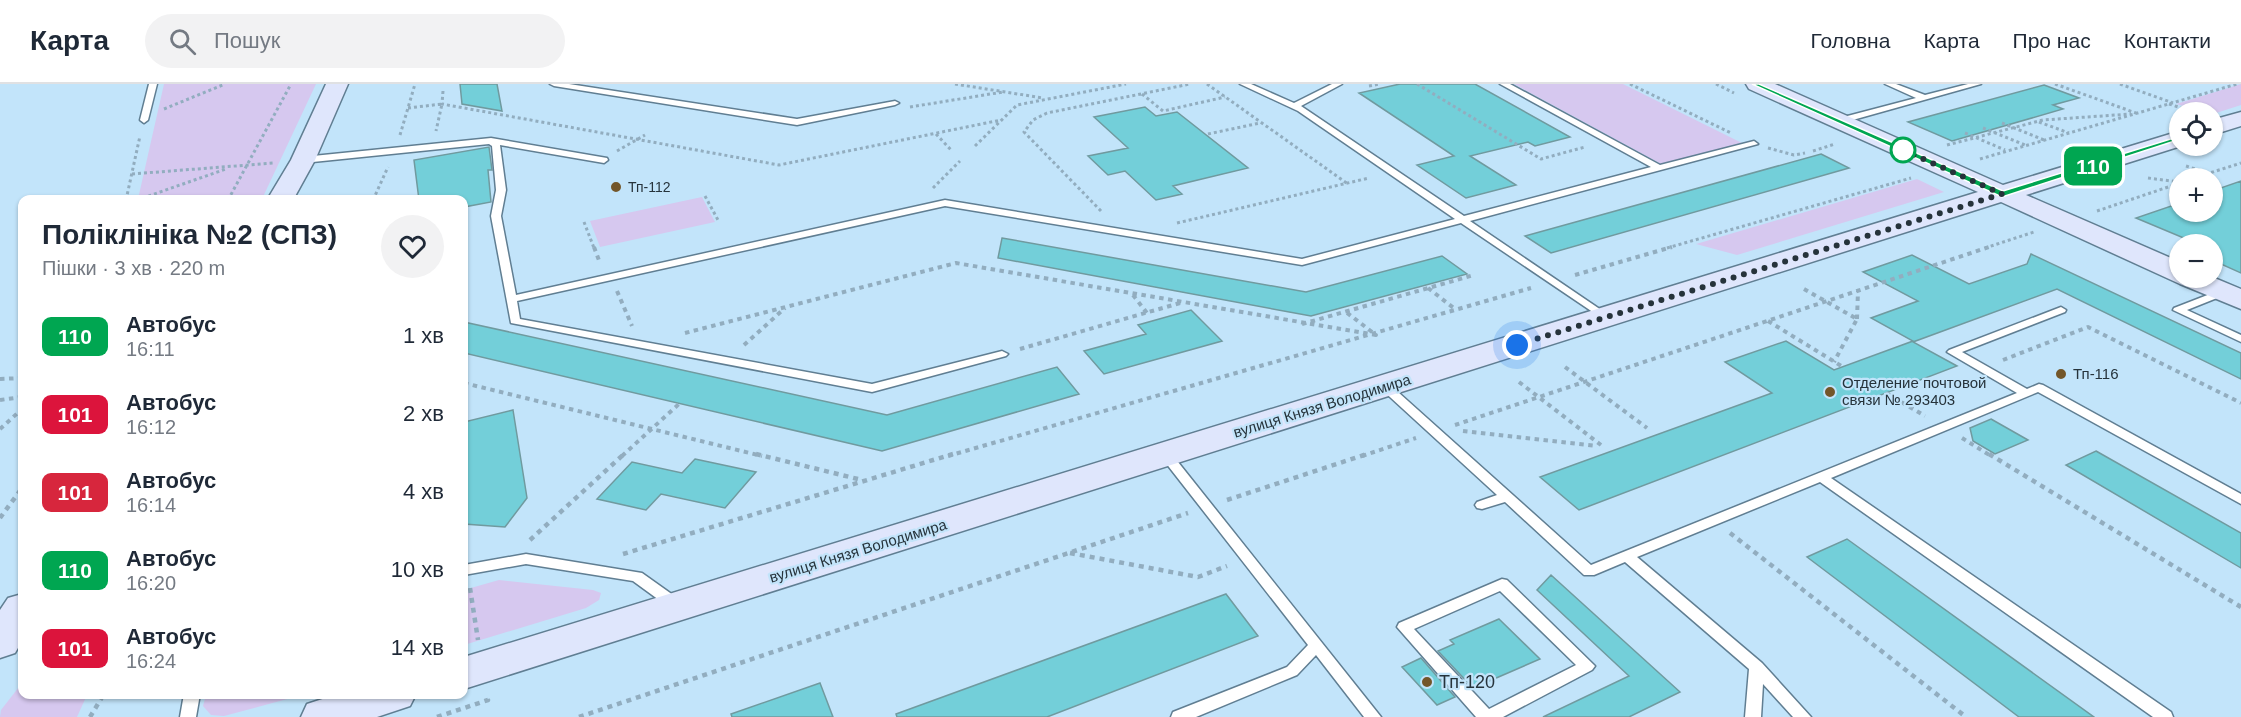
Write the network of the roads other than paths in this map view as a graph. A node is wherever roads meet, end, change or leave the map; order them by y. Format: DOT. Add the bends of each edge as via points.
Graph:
graph roads {
  1 [pos="153,84"];
  2 [pos="337,84"];
  3 [pos="554,84"];
  4 [pos="1244,84"];
  5 [pos="1338,84"];
  6 [pos="1504,84"];
  7 [pos="1756,84"];
  8 [pos="1889,84"];
  9 [pos="1977,84"];
  10 [pos="860,97"];
  11 [pos="1924,98"];
  12 [pos="895,103"];
  13 [pos="1294,106"];
  14 [pos="866,109"];
  15 [pos="144,118"];
  16 [pos="2241,119"];
  17 [pos="2223,125"];
  18 [pos="1840,131"];
  19 [pos="491,141"];
  20 [pos="2169,141"];
  21 [pos="1754,144"];
  22 [pos="303,160"];
  23 [pos="604,160"];
  24 [pos="1659,168"];
  25 [pos="2002,194"];
  26 [pos="283,195"];
  27 [pos="1463,220"];
  28 [pos="2169,268"];
  29 [pos="2213,288"];
  30 [pos="2232,296"];
  31 [pos="512,299"];
  32 [pos="2061,310"];
  33 [pos="1606,318"];
  34 [pos="2241,339"];
  35 [pos="1002,354"];
  36 [pos="1385,387"];
  37 [pos="2026,393"];
  38 [pos="1166,455"];
  39 [pos="1821,477"];
  40 [pos="1506,496"];
  41 [pos="2241,500"];
  42 [pos="1482,505"];
  43 [pos="1627,556"];
  44 [pos="468,569"];
  45 [pos="678,606"];
  46 [pos="18,615"];
  47 [pos="0,642"];
  48 [pos="1317,645"];
  49 [pos="1757,667"];
  50 [pos="477,675"];
  51 [pos="191,699"];
  52 [pos="379,699"];
  53 [pos="326,716"];
  54 [pos="188,717"];
  55 [pos="1179,717"];
  56 [pos="1373,717"];
  57 [pos="1487,717"];
  58 [pos="1752,717"];
  59 [pos="1803,717"];
  60 [pos="2165,717"];
  1 -- 15 [label="lane"];
  2 -- 22 [label="main road"];
  3 -- 14 [label="lane" via="797,122"];
  4 -- 13 [label="lane"];
  5 -- 13 [label="lane"];
  6 -- 24 [label="lane"];
  7 -- 18 [label="main road"];
  8 -- 11 [label="lane"];
  9 -- 11 [label="lane"];
  10 -- 14 [label="lane"];
  11 -- 18 [label="lane"];
  12 -- 14 [label="lane"];
  13 -- 27 [label="lane"];
  16 -- 17 [label="main road"];
  18 -- 25 [label="main road"];
  19 -- 22 [label="lane"];
  19 -- 23 [label="lane"];
  19 -- 31 [label="lane" via="496,145 501,190 496,216"];
  20 -- 25 [label="main road, вулиця Князя Володимира"];
  21 -- 24 [label="lane"];
  22 -- 26 [label="main road"];
  24 -- 27 [label="lane"];
  25 -- 28 [label="main road"];
  25 -- 33 [label="main road, вулиця Князя Володимира"];
  27 -- 31 [label="lane" via="1302,262 945,202"];
  27 -- 33 [label="lane"];
  29 -- 30 [label="main road"];
  30 -- 34 [label="lane" via="2178,310"];
  31 -- 35 [label="lane" via="515,321 872,388"];
  32 -- 37 [label="lane" via="1953,352"];
  33 -- 36 [label="main road, вулиця Князя Володимира"];
  36 -- 38 [label="main road, вулиця Князя Володимира"];
  36 -- 40 [label="lane"];
  37 -- 39 [label="lane"];
  37 -- 41 [label="lane" via="2039,388"];
  38 -- 45 [label="main road, вулиця Князя Володимира"];
  38 -- 48 [label="lane"];
  39 -- 43 [label="lane"];
  39 -- 60 [label="lane"];
  40 -- 42 [label="lane"];
  40 -- 43 [label="lane" via="1589,571"];
  43 -- 49 [label="lane"];
  44 -- 45 [label="lane" via="526,559 637,577"];
  45 -- 50 [label="main road, вулиця Князя Володимира"];
  46 -- 47 [label="main road"];
  48 -- 55 [label="lane" via="1292,671"];
  48 -- 56 [label="lane"];
  49 -- 58 [label="lane"];
  49 -- 59 [label="lane"];
  51 -- 54 [label="lane"];
  52 -- 53 [label="main road"];
  57 -- 57 [label="lane" via="1404,627 1502,584 1587,666"];
}
